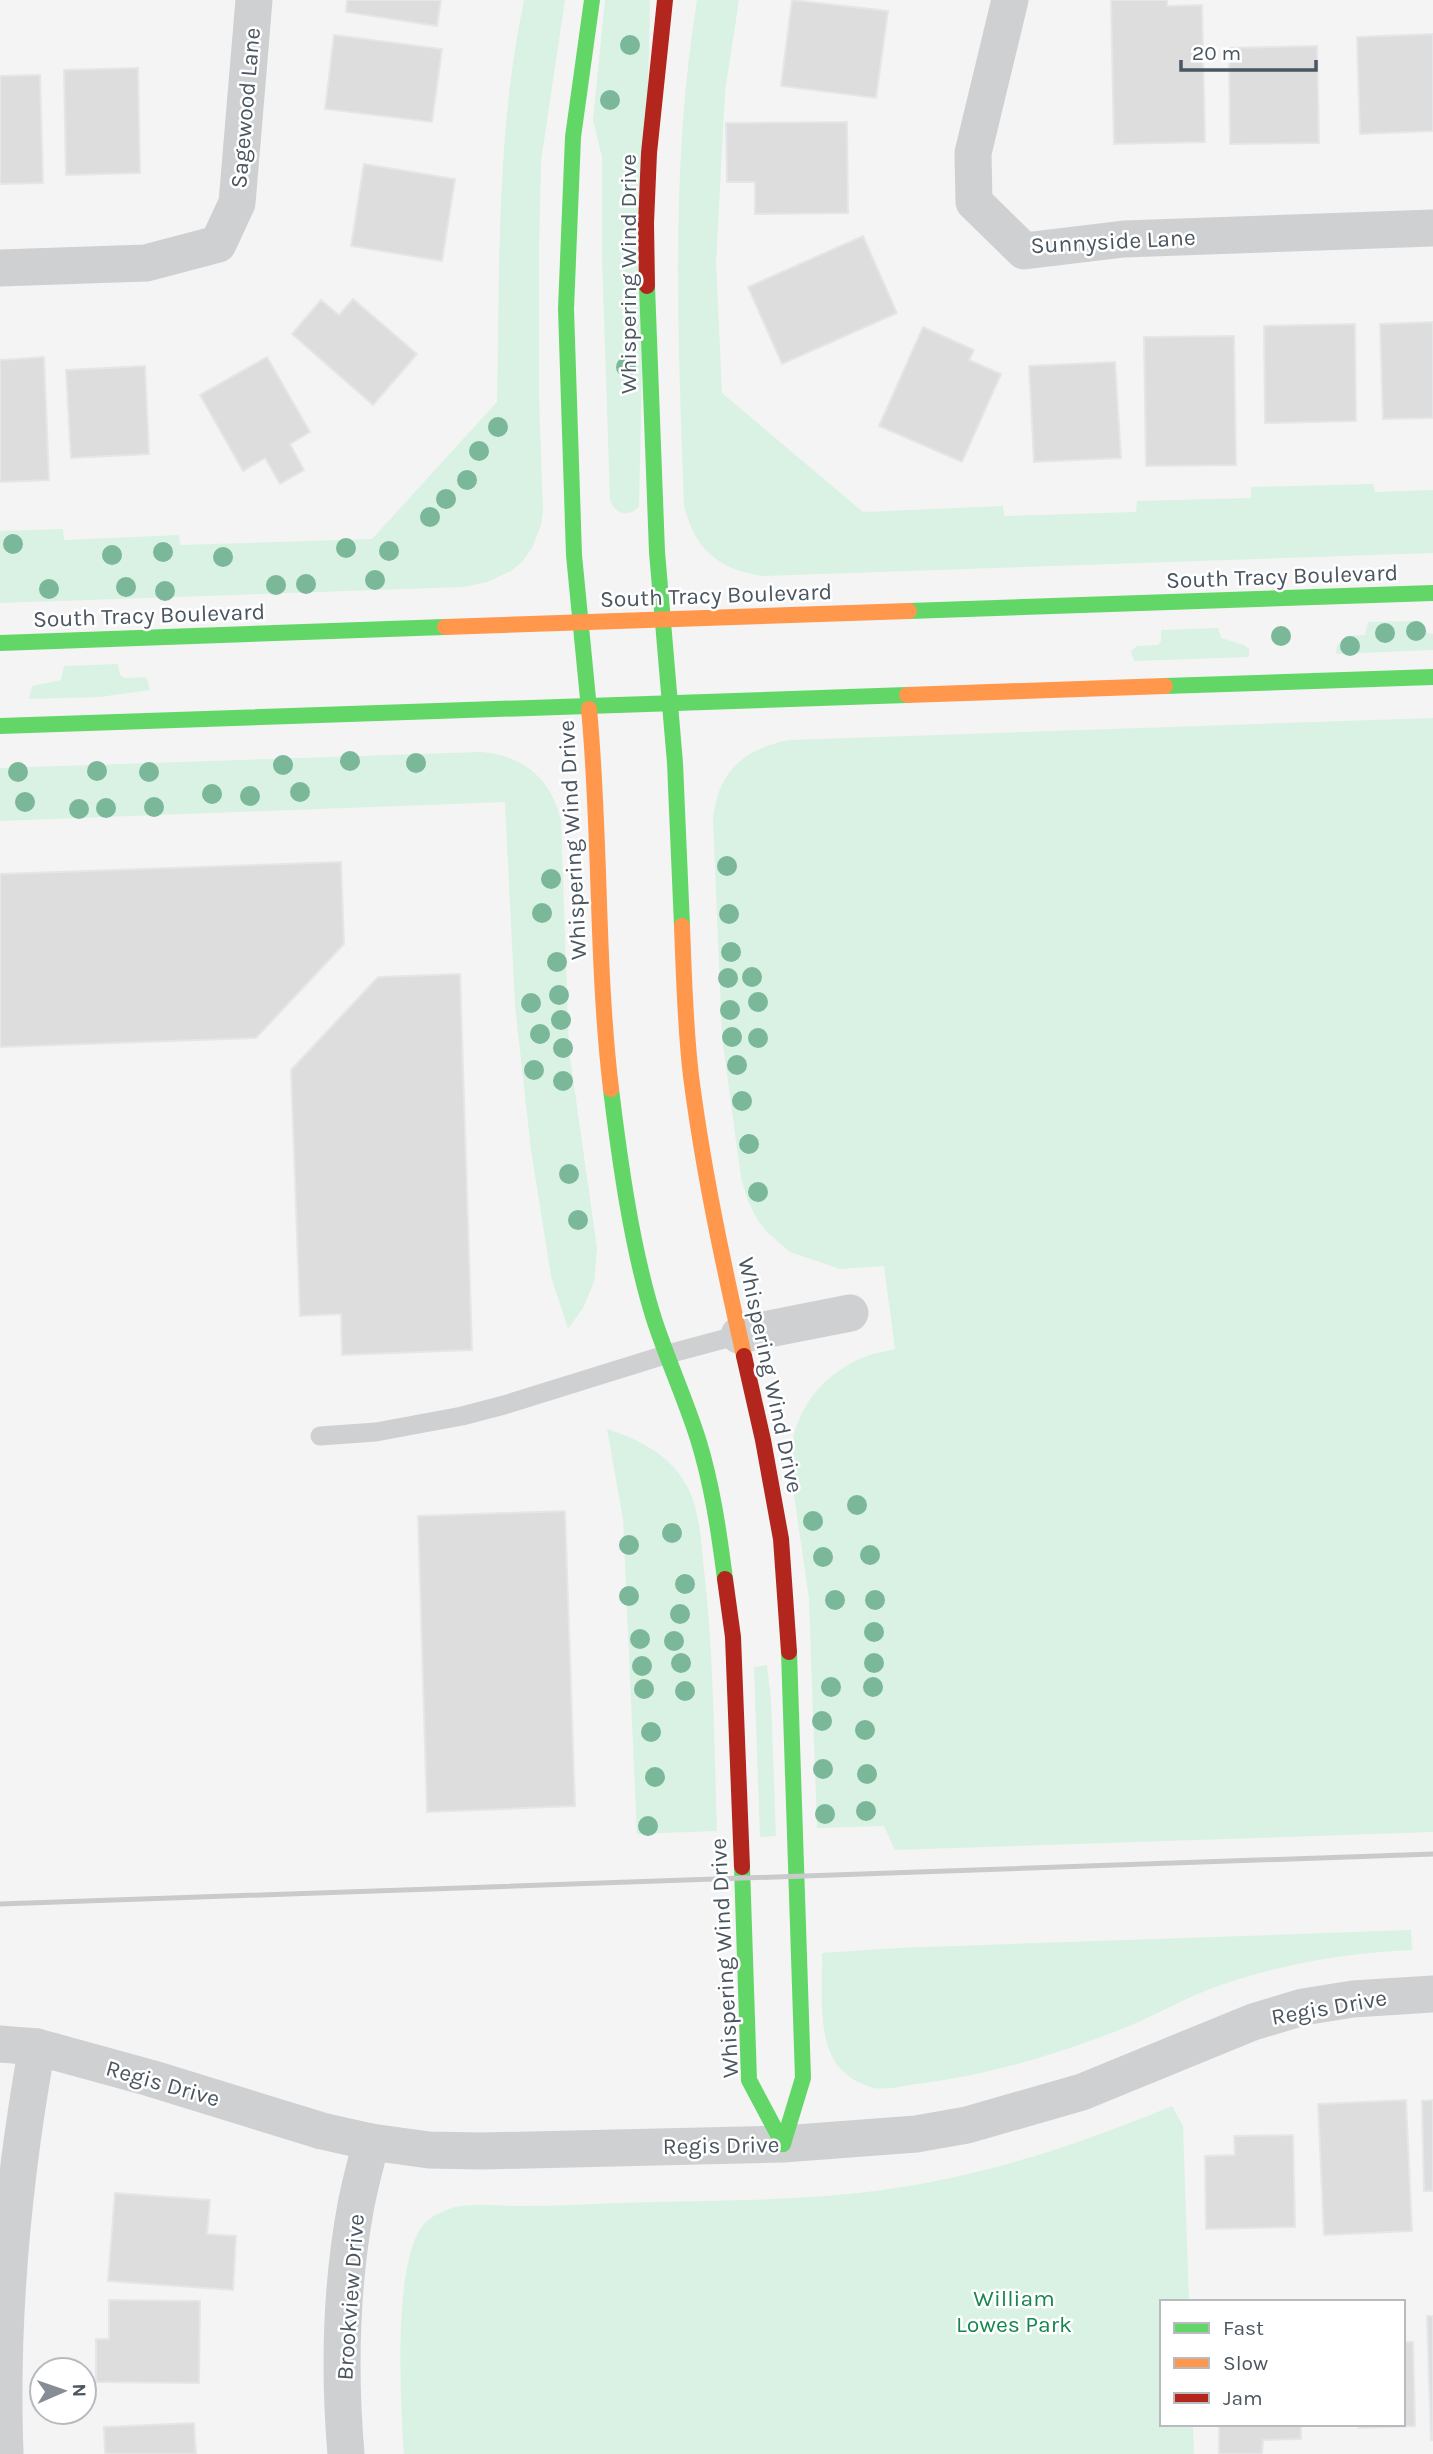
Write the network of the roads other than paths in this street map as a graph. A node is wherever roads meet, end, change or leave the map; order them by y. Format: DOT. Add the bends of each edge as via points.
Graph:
graph roads {
  1 [pos="254,0"];
  2 [pos="592,0"];
  3 [pos="664,0"];
  4 [pos="1010,0"];
  5 [pos="1433,228"];
  6 [pos="0,268"];
  7 [pos="1433,593"];
  8 [pos="662,620"];
  9 [pos="580,623"];
  10 [pos="0,643"];
  11 [pos="1433,677"];
  12 [pos="670,703"];
  13 [pos="588,706"];
  14 [pos="0,726"];
  15 [pos="850,1313"];
  16 [pos="740,1335"];
  17 [pos="668,1354"];
  18 [pos="320,1436"];
  19 [pos="1433,1994"];
  20 [pos="0,2044"];
  21 [pos="37,2047"];
  22 [pos="371,2142"];
  23 [pos="783,2144"];
  24 [pos="5,2454"];
  25 [pos="346,2454"];
  1 -- 6 [label="street, Sagewood Lane" via="237,203 218,244 146,263"];
  2 -- 9 [label="street, Whispering Wind Drive" via="573,137 567,247 574,555"];
  3 -- 8 [label="street, Whispering Wind Drive" via="646,223"];
  4 -- 5 [label="street, Sunnyside Lane" via="973,153 974,202 1024,251 1124,239"];
  7 -- 8 [label="street, South Tracy Boulevard"];
  8 -- 9 [label="street, South Tracy Boulevard"];
  8 -- 12 [label="street, Whispering Wind Drive"];
  9 -- 10 [label="street, South Tracy Boulevard"];
  9 -- 13 [label="street, Whispering Wind Drive"];
  11 -- 12 [label="street"];
  12 -- 13 [label="street"];
  12 -- 16 [label="street, Whispering Wind Drive" via="691,1076 705,1170"];
  13 -- 14 [label="street"];
  13 -- 17 [label="street, Whispering Wind Drive" via="610,1091 633,1232 651,1308"];
  15 -- 16 [label="street"];
  16 -- 17 [label="lane"];
  16 -- 23 [label="street, Whispering Wind Drive" via="781,1539 789,1650 803,2078"];
  17 -- 18 [label="lane" via="462,1416 376,1432"];
  17 -- 23 [label="street, Whispering Wind Drive" via="698,1440 719,1530 736,1691 749,2080"];
  19 -- 23 [label="street, Regis Drive" via="1303,2007 1252,2022 1082,2092 967,2125 905,2136"];
  20 -- 21 [label="street, Regis Drive"];
  21 -- 22 [label="street, Regis Drive"];
  21 -- 24 [label="street" via="13,2203 7,2278 2,2359"];
  22 -- 23 [label="street, Regis Drive" via="482,2151"];
  22 -- 25 [label="street, Brookview Drive" via="356,2203 346,2282"];
}
